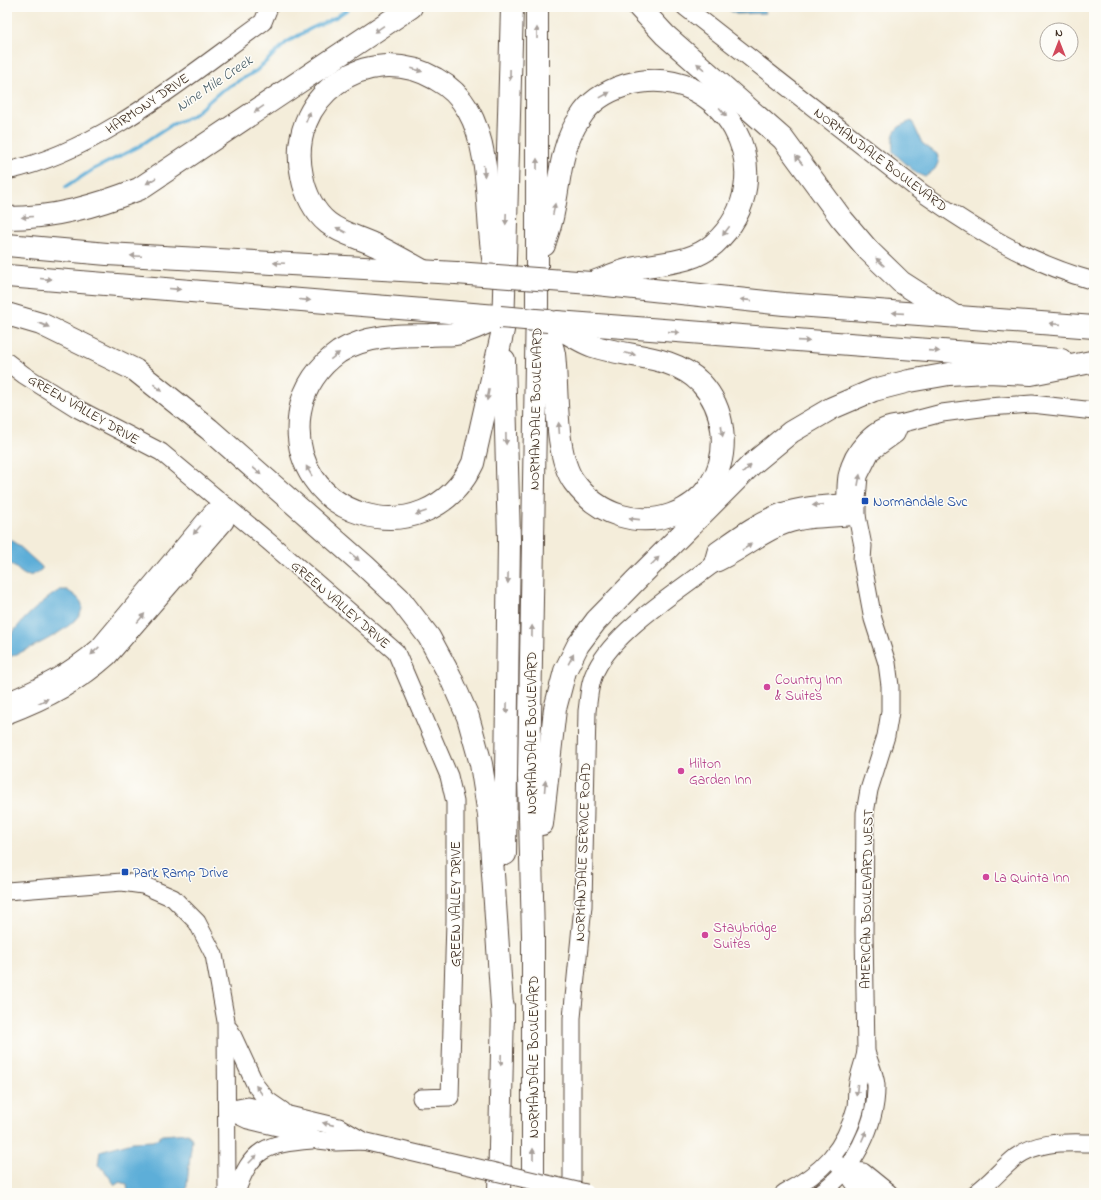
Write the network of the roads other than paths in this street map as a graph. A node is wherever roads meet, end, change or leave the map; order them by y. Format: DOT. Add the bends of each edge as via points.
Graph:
graph roads {
  1 [pos="269,7"];
  2 [pos="411,7"];
  3 [pos="512,7"];
  4 [pos="536,7"];
  5 [pos="639,7"];
  6 [pos="685,7"];
  7 [pos="7,171"];
  8 [pos="7,218"];
  9 [pos="7,245"];
  10 [pos="425,272"];
  11 [pos="536,273"];
  12 [pos="7,276"];
  13 [pos="1094,281"];
  14 [pos="591,283"];
  15 [pos="542,313"];
  16 [pos="7,314"];
  17 [pos="502,318"];
  18 [pos="956,318"];
  19 [pos="1094,327"];
  20 [pos="593,336"];
  21 [pos="7,362"];
  22 [pos="1092,362"];
  23 [pos="1094,411"];
  24 [pos="227,507"];
  25 [pos="851,510"];
  26 [pos="7,701"];
  27 [pos="7,716"];
  28 [pos="7,892"];
  29 [pos="533,936"];
  30 [pos="226,1021"];
  31 [pos="503,1022"];
  32 [pos="866,1052"];
  33 [pos="421,1098"];
  34 [pos="227,1110"];
  35 [pos="289,1115"];
  36 [pos="318,1140"];
  37 [pos="363,1141"];
  38 [pos="1094,1143"];
  39 [pos="832,1159"];
  40 [pos="845,1170"];
  41 [pos="227,1193"];
  42 [pos="236,1193"];
  43 [pos="500,1193"];
  44 [pos="533,1193"];
  45 [pos="572,1193"];
  46 [pos="586,1193"];
  47 [pos="784,1193"];
  48 [pos="820,1193"];
  49 [pos="866,1193"];
  50 [pos="889,1193"];
  51 [pos="976,1193"];
  1 -- 7 [label="street, HARMONY DRIVE" via="263,22 138,111 98,136 56,155"];
  2 -- 8 [label="highway, one-way" via="139,189 88,208"];
  3 -- 17 [label="highway, one-way"];
  11 -- 4 [label="highway, NORMANDALE BOULEVARD, one-way"];
  18 -- 5 [label="highway, one-way" via="901,282 869,251 841,218 783,139 665,35"];
  6 -- 13 [label="street, NORMANDALE BOULEVARD" via="921,192 962,220 1002,245 1034,260"];
  10 -- 9 [label="highway, one-way" via="108,254"];
  10 -- 14 [label="highway, bridge"];
  10 -- 17 [label="highway, one-way" via="328,223 314,206 304,186 299,143 311,109 334,85 347,76 367,68 398,66 428,74 455,92 468,109 477,129 483,159 491,251"];
  11 -- 14 [label="highway, one-way" via="553,214 564,151 574,128 590,105 618,88 654,80 673,82 705,96 718,105 729,119 744,151 746,183 743,200 734,220 713,244 700,254 680,262 632,269"];
  11 -- 15 [label="highway, NORMANDALE BOULEVARD"];
  12 -- 17 [label="highway, one-way" via="455,312"];
  18 -- 14 [label="highway, one-way" via="784,304"];
  15 -- 17 [label="highway, bridge"];
  15 -- 20 [label="highway"];
  20 -- 15 [label="highway, one-way" via="673,365 688,373 700,383 717,408 723,453 717,472 709,485 686,508 659,519 626,518 598,506 584,496 572,480 559,438 553,352"];
  29 -- 15 [label="highway, NORMANDALE BOULEVARD, one-way" via="529,777"];
  16 -- 31 [label="highway, one-way" via="41,324 136,370 209,429 365,566 399,598 429,637 468,717 481,764 489,815"];
  17 -- 17 [label="highway, one-way" via="478,449 466,478 456,490 433,508 420,514 404,518 387,518 355,511 330,497 320,487 303,460 298,423 306,391 315,375 339,352 357,343 379,338 455,334"];
  17 -- 31 [label="highway, NORMANDALE BOULEVARD, one-way" via="509,539"];
  19 -- 18 [label="highway, one-way"];
  20 -- 22 [label="highway, one-way"];
  21 -- 24 [label="street, GREEN VALLEY DRIVE" via="78,409 161,452"];
  29 -- 22 [label="highway, one-way" via="546,773 555,709 565,671 587,633 635,581 751,465 791,432 832,408 874,390 909,381 949,374 1031,374"];
  23 -- 25 [label="street, AMERICAN BOULEVARD WEST" via="1032,404 1017,405 942,413 900,424 896,434 871,452 859,476"];
  24 -- 26 [label="street, one-way" via="213,512 98,648 81,663 55,680"];
  27 -- 24 [label="street, one-way" via="63,691 89,674 108,657 225,522"];
  24 -- 33 [label="street, GREEN VALLEY DRIVE" via="396,652 449,776 455,810 452,1078 450,1097"];
  25 -- 32 [label="street, AMERICAN BOULEVARD WEST" via="863,546 862,560 873,619 887,663 890,686 890,712 886,736 869,790 865,813"];
  25 -- 45 [label="street, NORMANDALE SERVICE ROAD" via="786,525 729,559 712,565 617,640 595,671 590,691 585,771 583,906 572,1018"];
  28 -- 30 [label="street" via="122,882 143,885 173,898 197,922 206,938 217,970"];
  44 -- 29 [label="highway, NORMANDALE BOULEVARD, one-way"];
  30 -- 34 [label="street"];
  35 -- 30 [label="street, one-way" via="267,1100 256,1086"];
  31 -- 43 [label="highway, NORMANDALE BOULEVARD, one-way"];
  32 -- 39 [label="street, AMERICAN BOULEVARD WEST, one-way" via="850,1126"];
  40 -- 32 [label="street, AMERICAN BOULEVARD WEST, one-way" via="868,1128 874,1105 876,1084"];
  34 -- 35 [label="street" via="248,1106"];
  34 -- 36 [label="street" via="248,1120 303,1133"];
  34 -- 41 [label="street"];
  37 -- 35 [label="street, one-way" via="339,1127"];
  36 -- 37 [label="street"];
  42 -- 36 [label="street, one-way" via="248,1164 263,1150 284,1143"];
  37 -- 46 [label="street, bridge"];
  38 -- 51 [label="street" via="1057,1143 1028,1150 1016,1157"];
  39 -- 40 [label="street"];
  39 -- 47 [label="street, AMERICAN BOULEVARD WEST" via="802,1184"];
  40 -- 48 [label="street, AMERICAN BOULEVARD WEST"];
  40 -- 49 [label="street" via="855,1184"];
  40 -- 50 [label="street" via="863,1172"];
}
